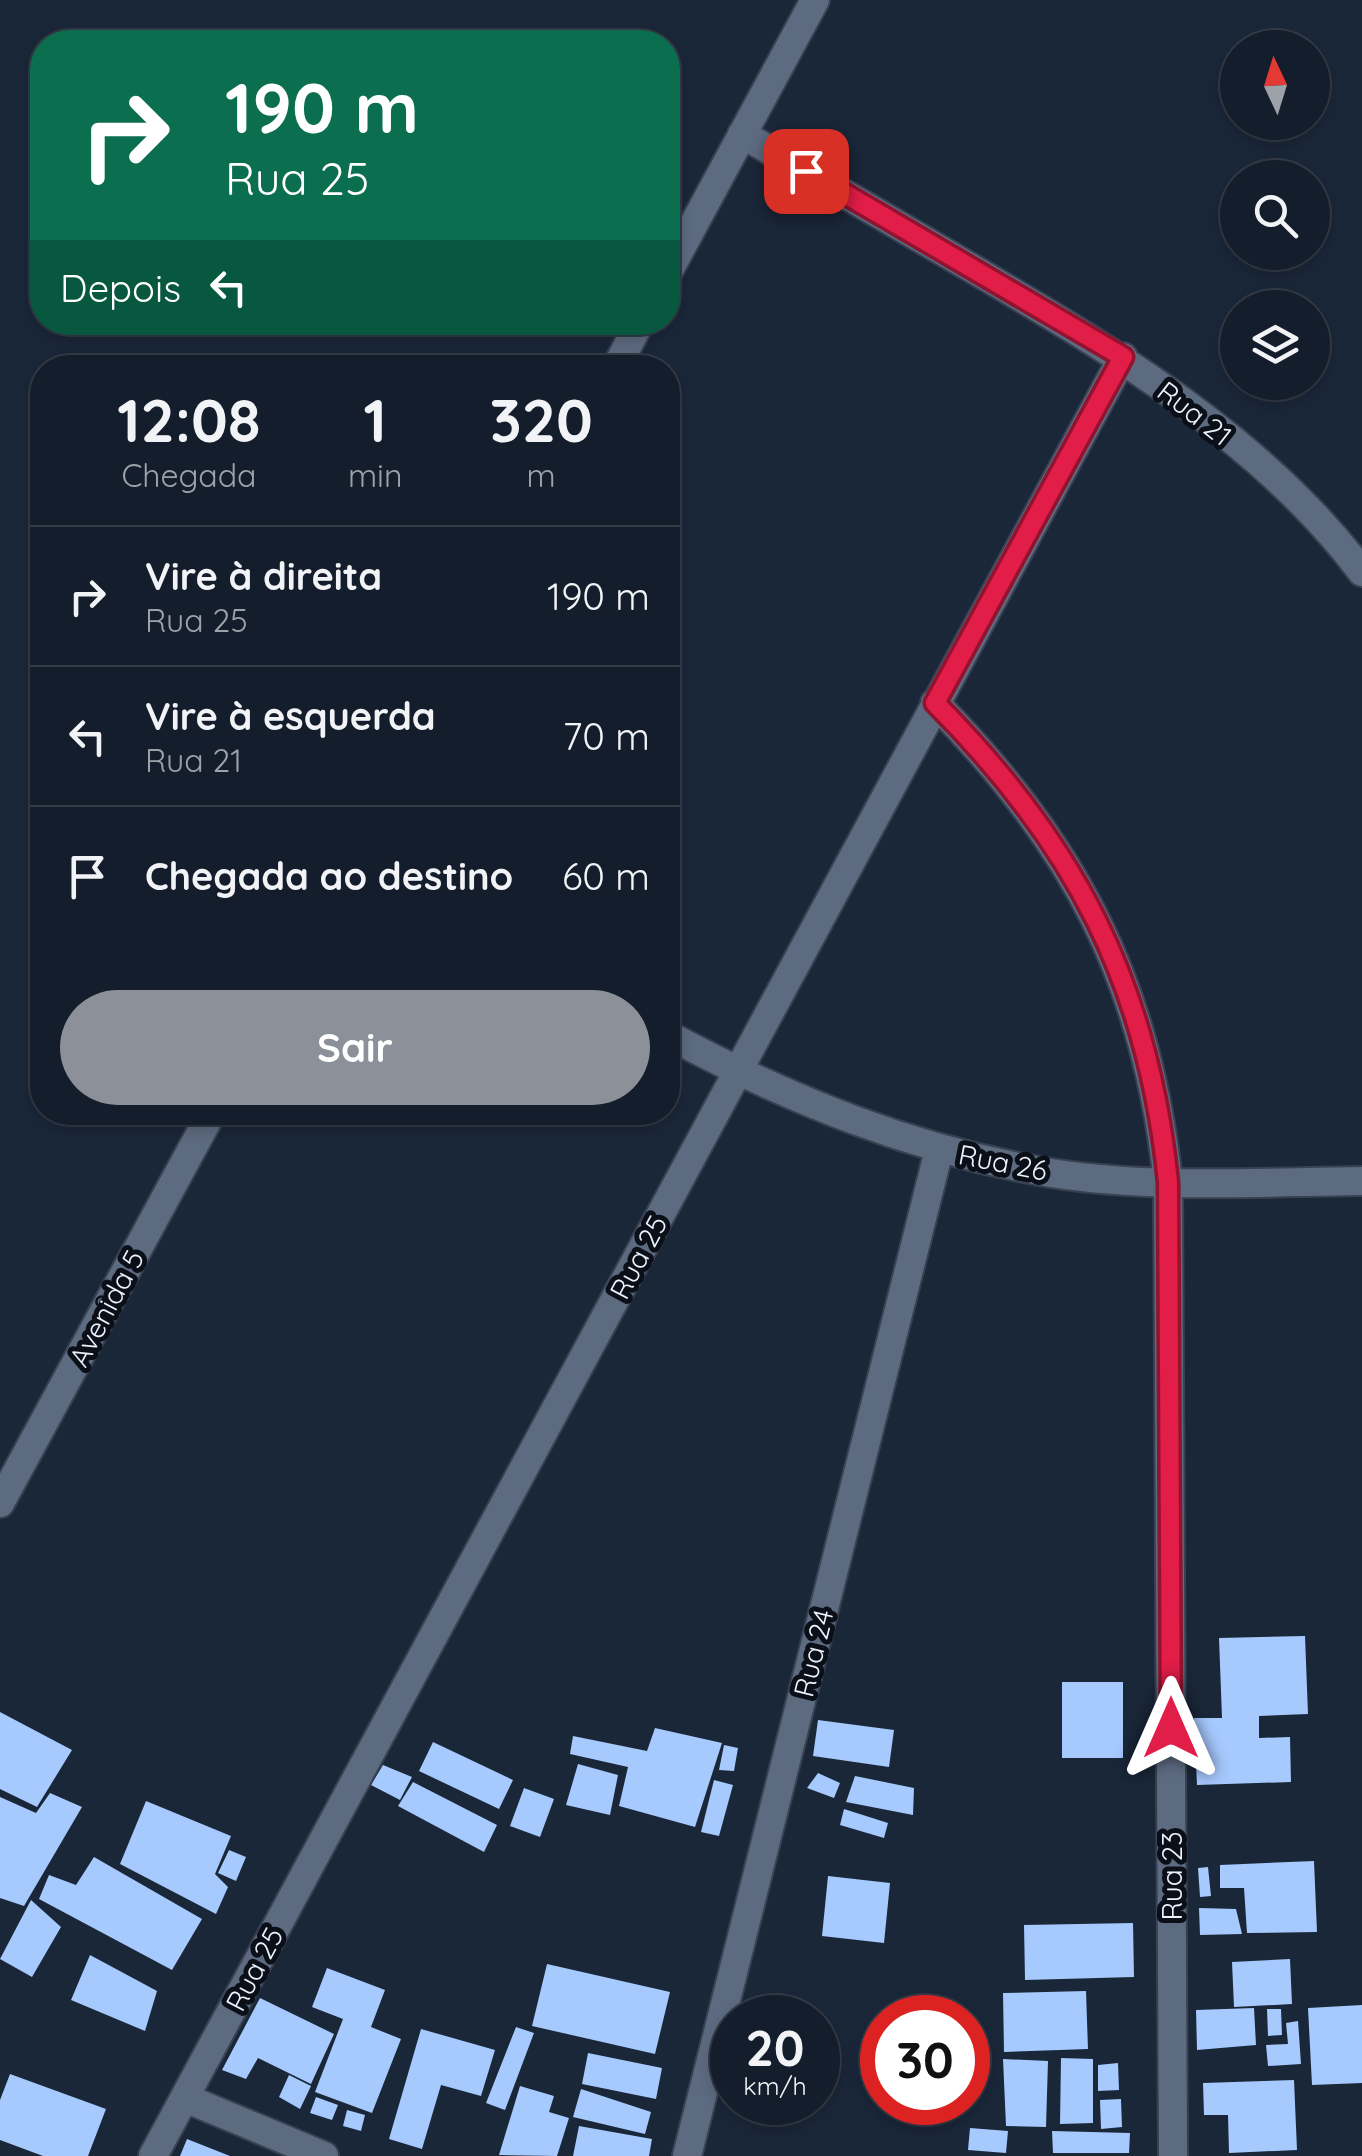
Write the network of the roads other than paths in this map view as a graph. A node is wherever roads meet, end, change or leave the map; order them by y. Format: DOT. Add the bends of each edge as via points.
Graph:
graph roads {
  1 [pos="815,0"];
  2 [pos="742,134"];
  3 [pos="680,250"];
  4 [pos="1123,357"];
  5 [pos="1362,572"];
  6 [pos="935,703"];
  7 [pos="680,1041"];
  8 [pos="738,1072"];
  9 [pos="205,1125"];
  10 [pos="939,1150"];
  11 [pos="1362,1181"];
  12 [pos="1168,1182"];
  13 [pos="0,1504"];
  14 [pos="185,2098"];
  15 [pos="154,2156"];
  16 [pos="324,2156"];
  17 [pos="687,2156"];
  18 [pos="1173,2156"];
  1 -- 2 [label="street"];
  2 -- 3 [label="street"];
  2 -- 4 [label="street, Rua 21"];
  4 -- 5 [label="street, Rua 21" via="1242,450 1340,542"];
  4 -- 6 [label="street, Rua 25"];
  6 -- 8 [label="street, Rua 25"];
  6 -- 12 [label="street, Rua 23" via="994,763 1052,840 1100,925 1139,1022 1160,1102"];
  7 -- 8 [label="street, Rua 26"];
  8 -- 10 [label="street, Rua 26" via="834,1116"];
  8 -- 14 [label="street, Rua 25"];
  9 -- 13 [label="street, Avenida 5"];
  10 -- 12 [label="street, Rua 26" via="1054,1173"];
  10 -- 17 [label="street, Rua 24"];
  11 -- 12 [label="street, Rua 26"];
  12 -- 18 [label="street, Rua 23"];
  14 -- 15 [label="street, Rua 25"];
  14 -- 16 [label="street"];
}
